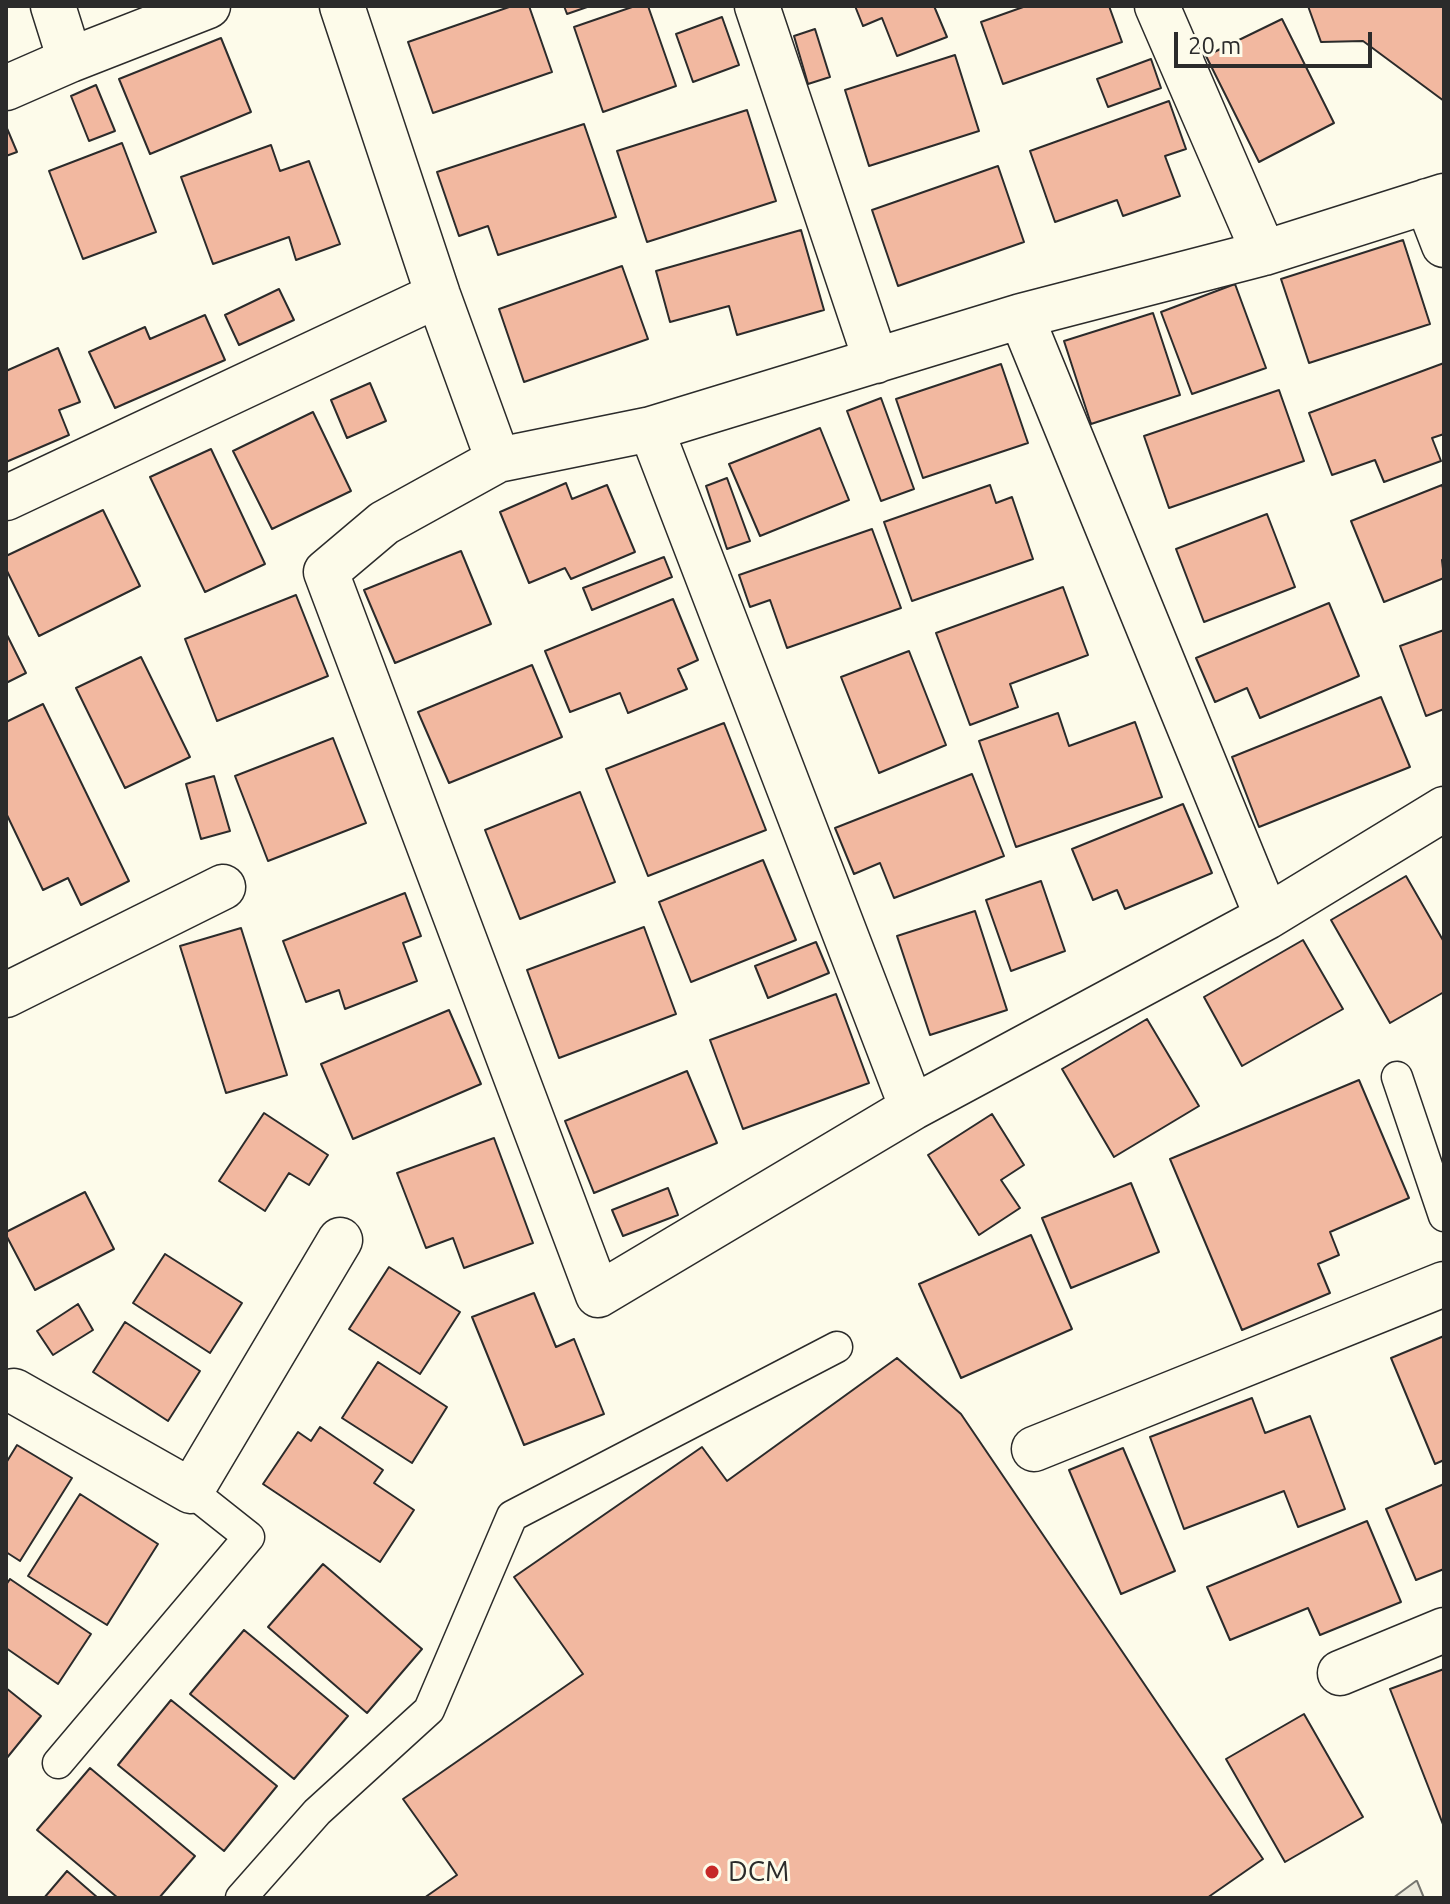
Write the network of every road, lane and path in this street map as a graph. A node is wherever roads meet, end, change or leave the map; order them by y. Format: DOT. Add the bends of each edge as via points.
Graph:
graph roads {
  1 [pos="53,6"];
  2 [pos="208,6"];
  3 [pos="342,6"];
  4 [pos="757,6"];
  5 [pos="1157,6"];
  6 [pos="70,60"];
  7 [pos="6,88"];
  8 [pos="1436,198"];
  9 [pos="1444,245"];
  10 [pos="1264,253"];
  11 [pos="438,295"];
  12 [pos="1021,316"];
  13 [pos="876,361"];
  14 [pos="651,429"];
  15 [pos="498,460"];
  16 [pos="6,498"];
  17 [pos="1444,809"];
  18 [pos="223,887"];
  19 [pos="1267,917"];
  20 [pos="6,995"];
  21 [pos="1397,1077"];
  22 [pos="912,1108"];
  23 [pos="1444,1216"];
  24 [pos="340,1240"];
  25 [pos="1444,1284"];
  26 [pos="837,1347"];
  27 [pos="9,1390"];
  28 [pos="1034,1449"];
  29 [pos="191,1491"];
  30 [pos="1444,1630"];
  31 [pos="1340,1673"];
  32 [pos="58,1763"];
  33 [pos="241,1898"];
  1 -- 6 [label="street"];
  2 -- 6 [label="street"];
  3 -- 11 [label="street"];
  4 -- 13 [label="street"];
  5 -- 10 [label="street"];
  6 -- 7 [label="street"];
  8 -- 9 [label="street"];
  8 -- 10 [label="street"];
  10 -- 12 [label="street"];
  11 -- 15 [label="street"];
  11 -- 16 [label="street"];
  12 -- 13 [label="street"];
  12 -- 19 [label="street"];
  13 -- 14 [label="street"];
  14 -- 15 [label="street"];
  14 -- 22 [label="street"];
  15 -- 22 [label="street" via="384,523 326,572 598,1295"];
  17 -- 19 [label="street"];
  18 -- 20 [label="street"];
  19 -- 22 [label="street"];
  21 -- 23 [label="lane"];
  24 -- 29 [label="street"];
  25 -- 28 [label="street"];
  26 -- 33 [label="lane" via="512,1516 429,1710 317,1812"];
  27 -- 29 [label="street"];
  29 -- 32 [label="lane" via="249,1537"];
  30 -- 31 [label="street"];
}
